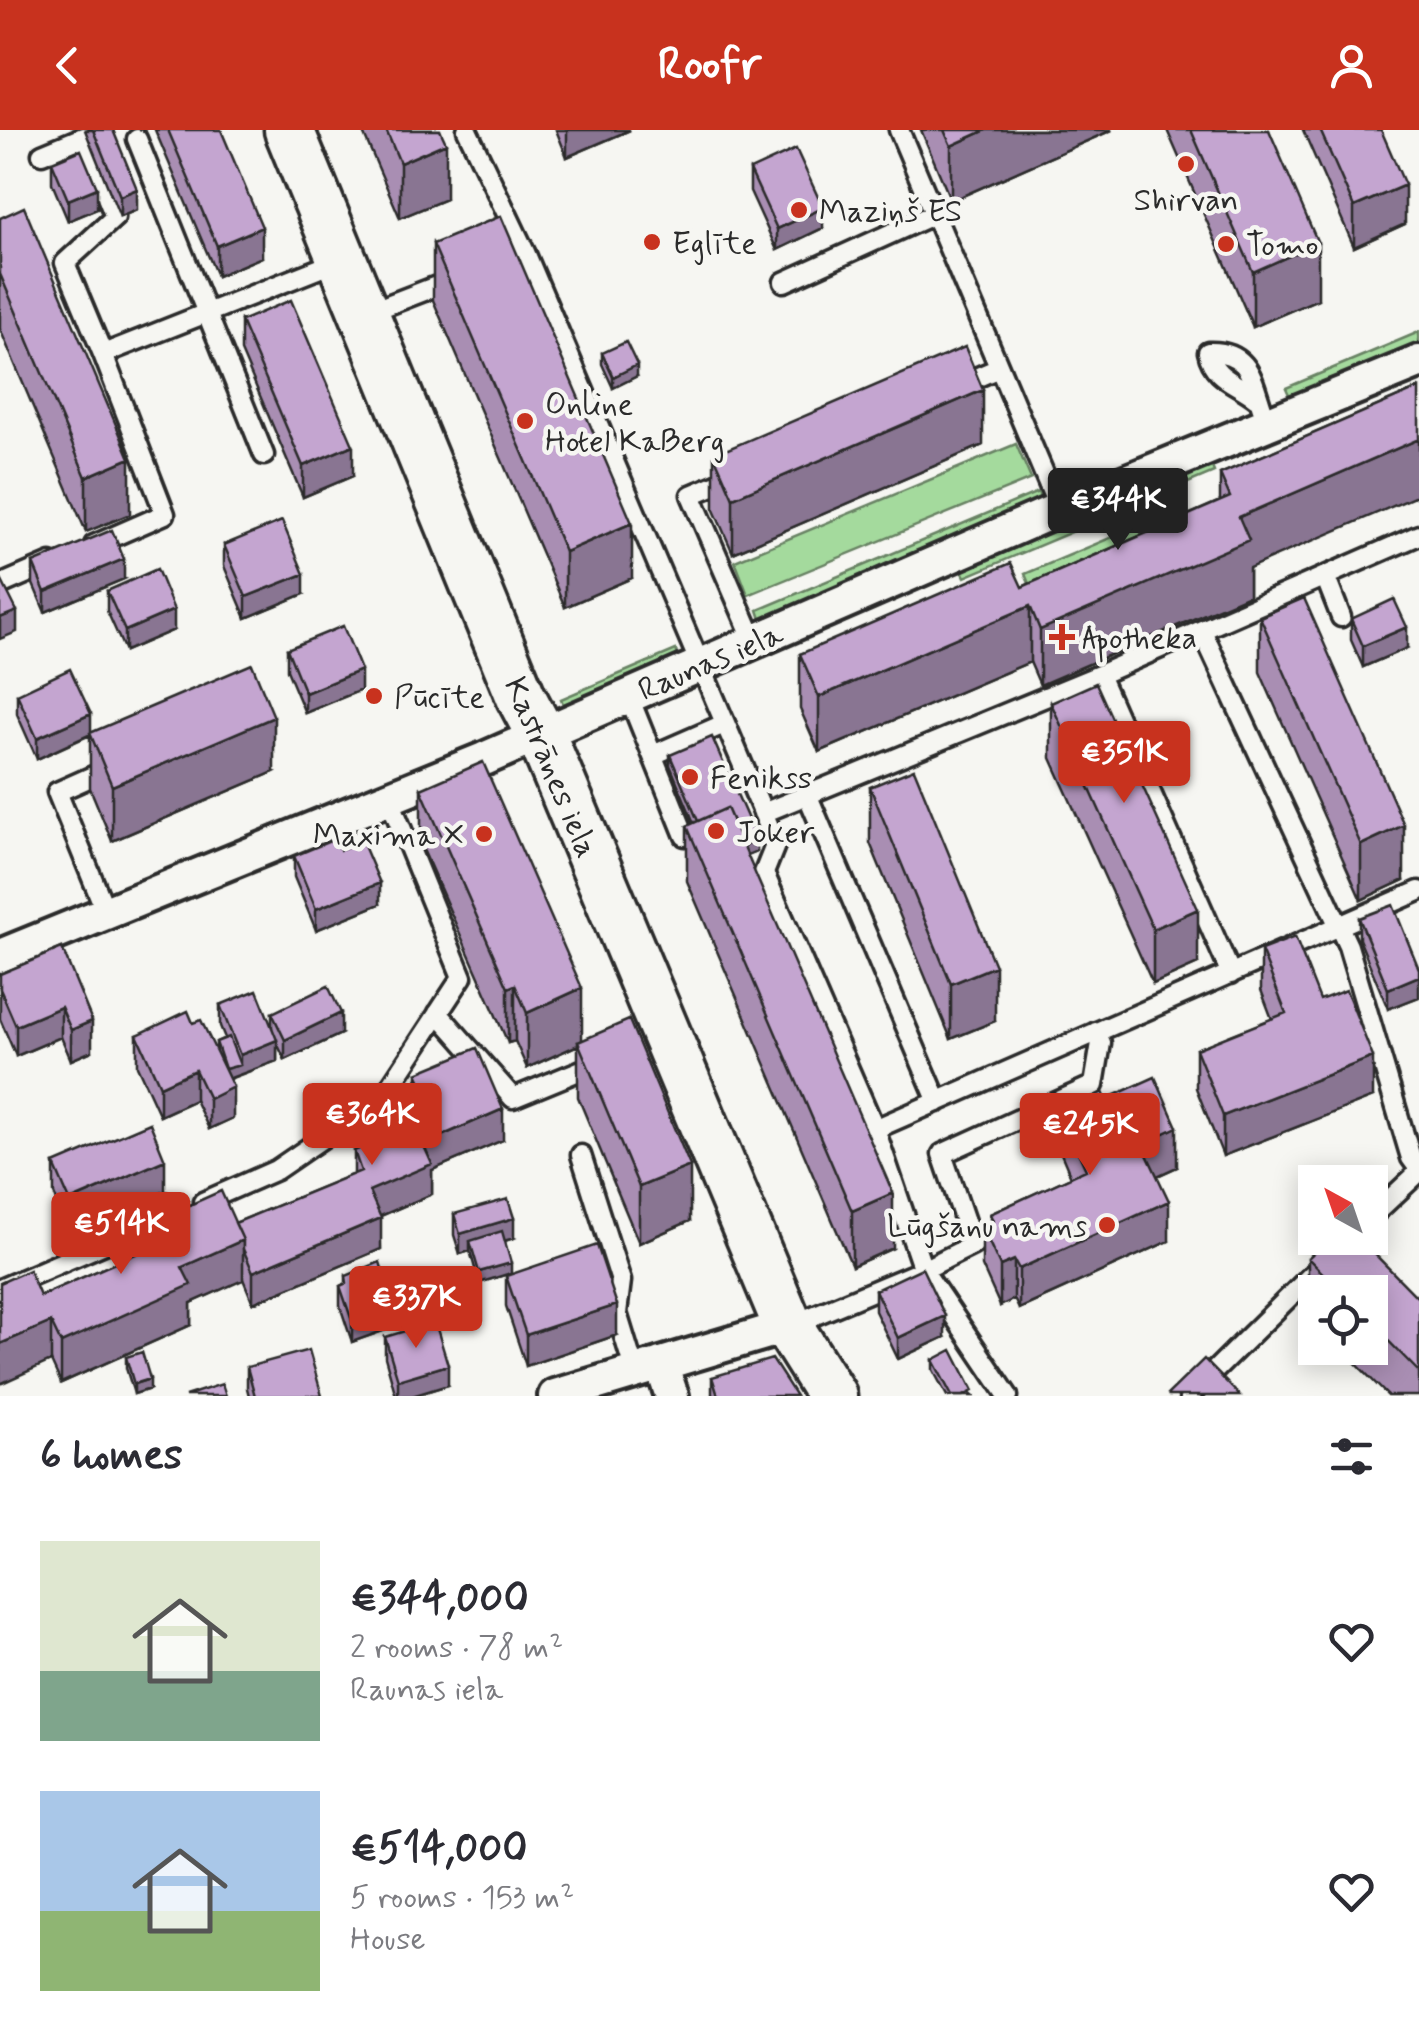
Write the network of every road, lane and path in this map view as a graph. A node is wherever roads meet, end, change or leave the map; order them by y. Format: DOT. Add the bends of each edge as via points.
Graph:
graph roads {
  1 [pos="289,130"];
  2 [pos="467,130"];
  3 [pos="899,130"];
  4 [pos="137,139"];
  5 [pos="42,154"];
  6 [pos="934,214"];
  7 [pos="343,259"];
  8 [pos="474,272"];
  9 [pos="784,282"];
  10 [pos="206,311"];
  11 [pos="366,314"];
  12 [pos="102,354"];
  13 [pos="1419,362"];
  14 [pos="999,368"];
  15 [pos="944,390"];
  16 [pos="1262,411"];
  17 [pos="264,455"];
  18 [pos="745,472"];
  19 [pos="1060,509"];
  20 [pos="1419,535"];
  21 [pos="1325,576"];
  22 [pos="0,585"];
  23 [pos="1341,617"];
  24 [pos="1202,631"];
  25 [pos="754,642"];
  26 [pos="699,667"];
  27 [pos="1099,675"];
  28 [pos="628,697"];
  29 [pos="724,724"];
  30 [pos="541,735"];
  31 [pos="652,755"];
  32 [pos="129,761"];
  33 [pos="808,794"];
  34 [pos="390,798"];
  35 [pos="763,814"];
  36 [pos="684,836"];
  37 [pos="1419,892"];
  38 [pos="106,912"];
  39 [pos="1339,927"];
  40 [pos="0,956"];
  41 [pos="1231,974"];
  42 [pos="438,1013"];
  43 [pos="1096,1032"];
  44 [pos="610,1058"];
  45 [pos="938,1102"];
  46 [pos="874,1129"];
  47 [pos="581,1156"];
  48 [pos="1419,1170"];
  49 [pos="1388,1200"];
  50 [pos="1339,1255"];
  51 [pos="923,1270"];
  52 [pos="0,1289"];
  53 [pos="788,1326"];
  54 [pos="648,1368"];
  55 [pos="555,1396"];
  56 [pos="672,1396"];
  57 [pos="832,1396"];
  58 [pos="1008,1396"];
  59 [pos="1188,1396"];
  1 -- 7 [label="street, Kastrānes iela"];
  2 -- 26 [label="lane"];
  3 -- 6 [label="lane"];
  4 -- 10 [label="lane"];
  5 -- 12 [label="lane" via="83,137 116,217 65,264"];
  6 -- 9 [label="lane"];
  6 -- 14 [label="lane"];
  7 -- 10 [label="lane"];
  7 -- 11 [label="street, Kastrānes iela"];
  8 -- 11 [label="lane"];
  10 -- 12 [label="lane"];
  10 -- 17 [label="lane"];
  11 -- 30 [label="street, Kastrānes iela"];
  12 -- 22 [label="lane" via="165,514"];
  13 -- 16 [label="street, Raunas iela"];
  14 -- 15 [label="lane"];
  14 -- 19 [label="lane"];
  16 -- 16 [label="lane" via="1238,384 1220,376 1208,352 1225,352 1252,372"];
  16 -- 19 [label="street, Raunas iela"];
  18 -- 25 [label="lane" via="691,495"];
  19 -- 25 [label="street, Raunas iela"];
  20 -- 21 [label="lane"];
  21 -- 23 [label="lane"];
  21 -- 24 [label="lane"];
  24 -- 27 [label="lane"];
  24 -- 39 [label="lane"];
  25 -- 26 [label="street, Raunas iela"];
  26 -- 28 [label="street, Raunas iela"];
  26 -- 29 [label="lane"];
  27 -- 33 [label="lane"];
  27 -- 41 [label="lane"];
  28 -- 30 [label="street, Raunas iela"];
  28 -- 31 [label="lane"];
  29 -- 31 [label="lane"];
  29 -- 35 [label="lane"];
  30 -- 34 [label="street, Raunas iela"];
  30 -- 53 [label="street, Kastrānes iela" via="660,1037"];
  31 -- 36 [label="lane"];
  32 -- 38 [label="lane" via="57,792"];
  33 -- 35 [label="lane"];
  33 -- 45 [label="lane"];
  34 -- 38 [label="street, Raunas iela"];
  34 -- 42 [label="lane" via="462,977"];
  35 -- 46 [label="lane" via="776,843 764,873"];
  37 -- 39 [label="lane"];
  38 -- 40 [label="street, Raunas iela"];
  39 -- 41 [label="lane"];
  39 -- 48 [label="lane"];
  41 -- 43 [label="lane"];
  42 -- 44 [label="lane" via="513,1098"];
  42 -- 52 [label="lane" via="384,1096 276,1170"];
  43 -- 45 [label="lane"];
  43 -- 51 [label="lane" via="1101,1043 1094,1086 942,1154 974,1244"];
  45 -- 46 [label="lane"];
  46 -- 51 [label="lane"];
  47 -- 54 [label="lane" via="621,1281 616,1313"];
  48 -- 49 [label="lane"];
  50 -- 59 [label="lane"];
  51 -- 53 [label="lane"];
  51 -- 58 [label="lane"];
  53 -- 54 [label="street"];
  53 -- 57 [label="street, Kastrānes iela"];
  54 -- 55 [label="street"];
  54 -- 56 [label="street"];
}
